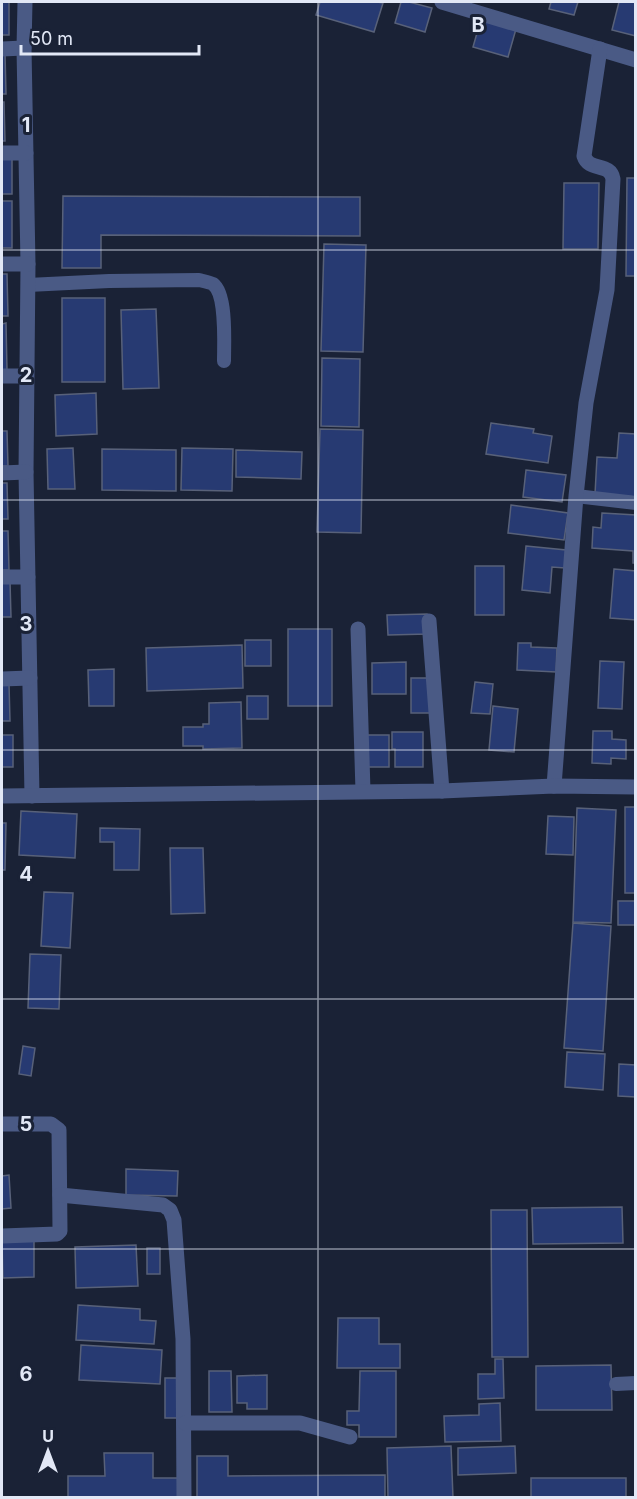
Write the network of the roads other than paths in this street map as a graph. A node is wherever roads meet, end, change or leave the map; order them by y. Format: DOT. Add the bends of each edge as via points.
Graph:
graph roads {
  1 [pos="25,2"];
  2 [pos="442,2"];
  3 [pos="471,5"];
  4 [pos="24,48"];
  5 [pos="2,49"];
  6 [pos="600,50"];
  7 [pos="636,60"];
  8 [pos="2,153"];
  9 [pos="26,153"];
  10 [pos="2,264"];
  11 [pos="28,264"];
  12 [pos="28,285"];
  13 [pos="224,361"];
  14 [pos="2,376"];
  15 [pos="26,376"];
  16 [pos="26,472"];
  17 [pos="2,473"];
  18 [pos="576,496"];
  19 [pos="636,503"];
  20 [pos="28,577"];
  21 [pos="2,578"];
  22 [pos="429,621"];
  23 [pos="358,629"];
  24 [pos="30,678"];
  25 [pos="2,679"];
  26 [pos="554,786"];
  27 [pos="636,787"];
  28 [pos="363,791"];
  29 [pos="442,791"];
  30 [pos="2,796"];
  31 [pos="32,796"];
  32 [pos="2,1118"];
  33 [pos="2,1124"];
  34 [pos="60,1195"];
  35 [pos="2,1236"];
  36 [pos="636,1383"];
  37 [pos="616,1384"];
  38 [pos="185,1423"];
  39 [pos="350,1437"];
  40 [pos="184,1497"];
  1 -- 4 [label="street"];
  2 -- 3 [label="street"];
  3 -- 6 [label="street"];
  4 -- 5 [label="street"];
  4 -- 9 [label="street"];
  6 -- 7 [label="street"];
  6 -- 18 [label="street" via="584,156 591,166 608,169 613,179 607,290 586,403"];
  8 -- 9 [label="street"];
  9 -- 11 [label="street"];
  10 -- 11 [label="street"];
  11 -- 12 [label="street"];
  12 -- 13 [label="lane" via="199,280 213,284 219,292 223,315"];
  12 -- 15 [label="street"];
  14 -- 15 [label="street"];
  15 -- 16 [label="street"];
  16 -- 17 [label="street"];
  16 -- 20 [label="street"];
  18 -- 19 [label="lane"];
  18 -- 26 [label="street"];
  20 -- 21 [label="street"];
  20 -- 24 [label="street"];
  22 -- 29 [label="street"];
  23 -- 28 [label="street"];
  24 -- 25 [label="street"];
  24 -- 31 [label="street"];
  26 -- 27 [label="street"];
  26 -- 29 [label="street"];
  28 -- 29 [label="street"];
  28 -- 31 [label="street"];
  30 -- 31 [label="street"];
  32 -- 33 [label="street"];
  33 -- 34 [label="street" via="57,1127"];
  34 -- 35 [label="street" via="57,1234"];
  34 -- 38 [label="street" via="163,1205 170,1210 183,1339"];
  36 -- 37 [label="lane"];
  38 -- 39 [label="street" via="300,1424"];
  38 -- 40 [label="street"];
}
